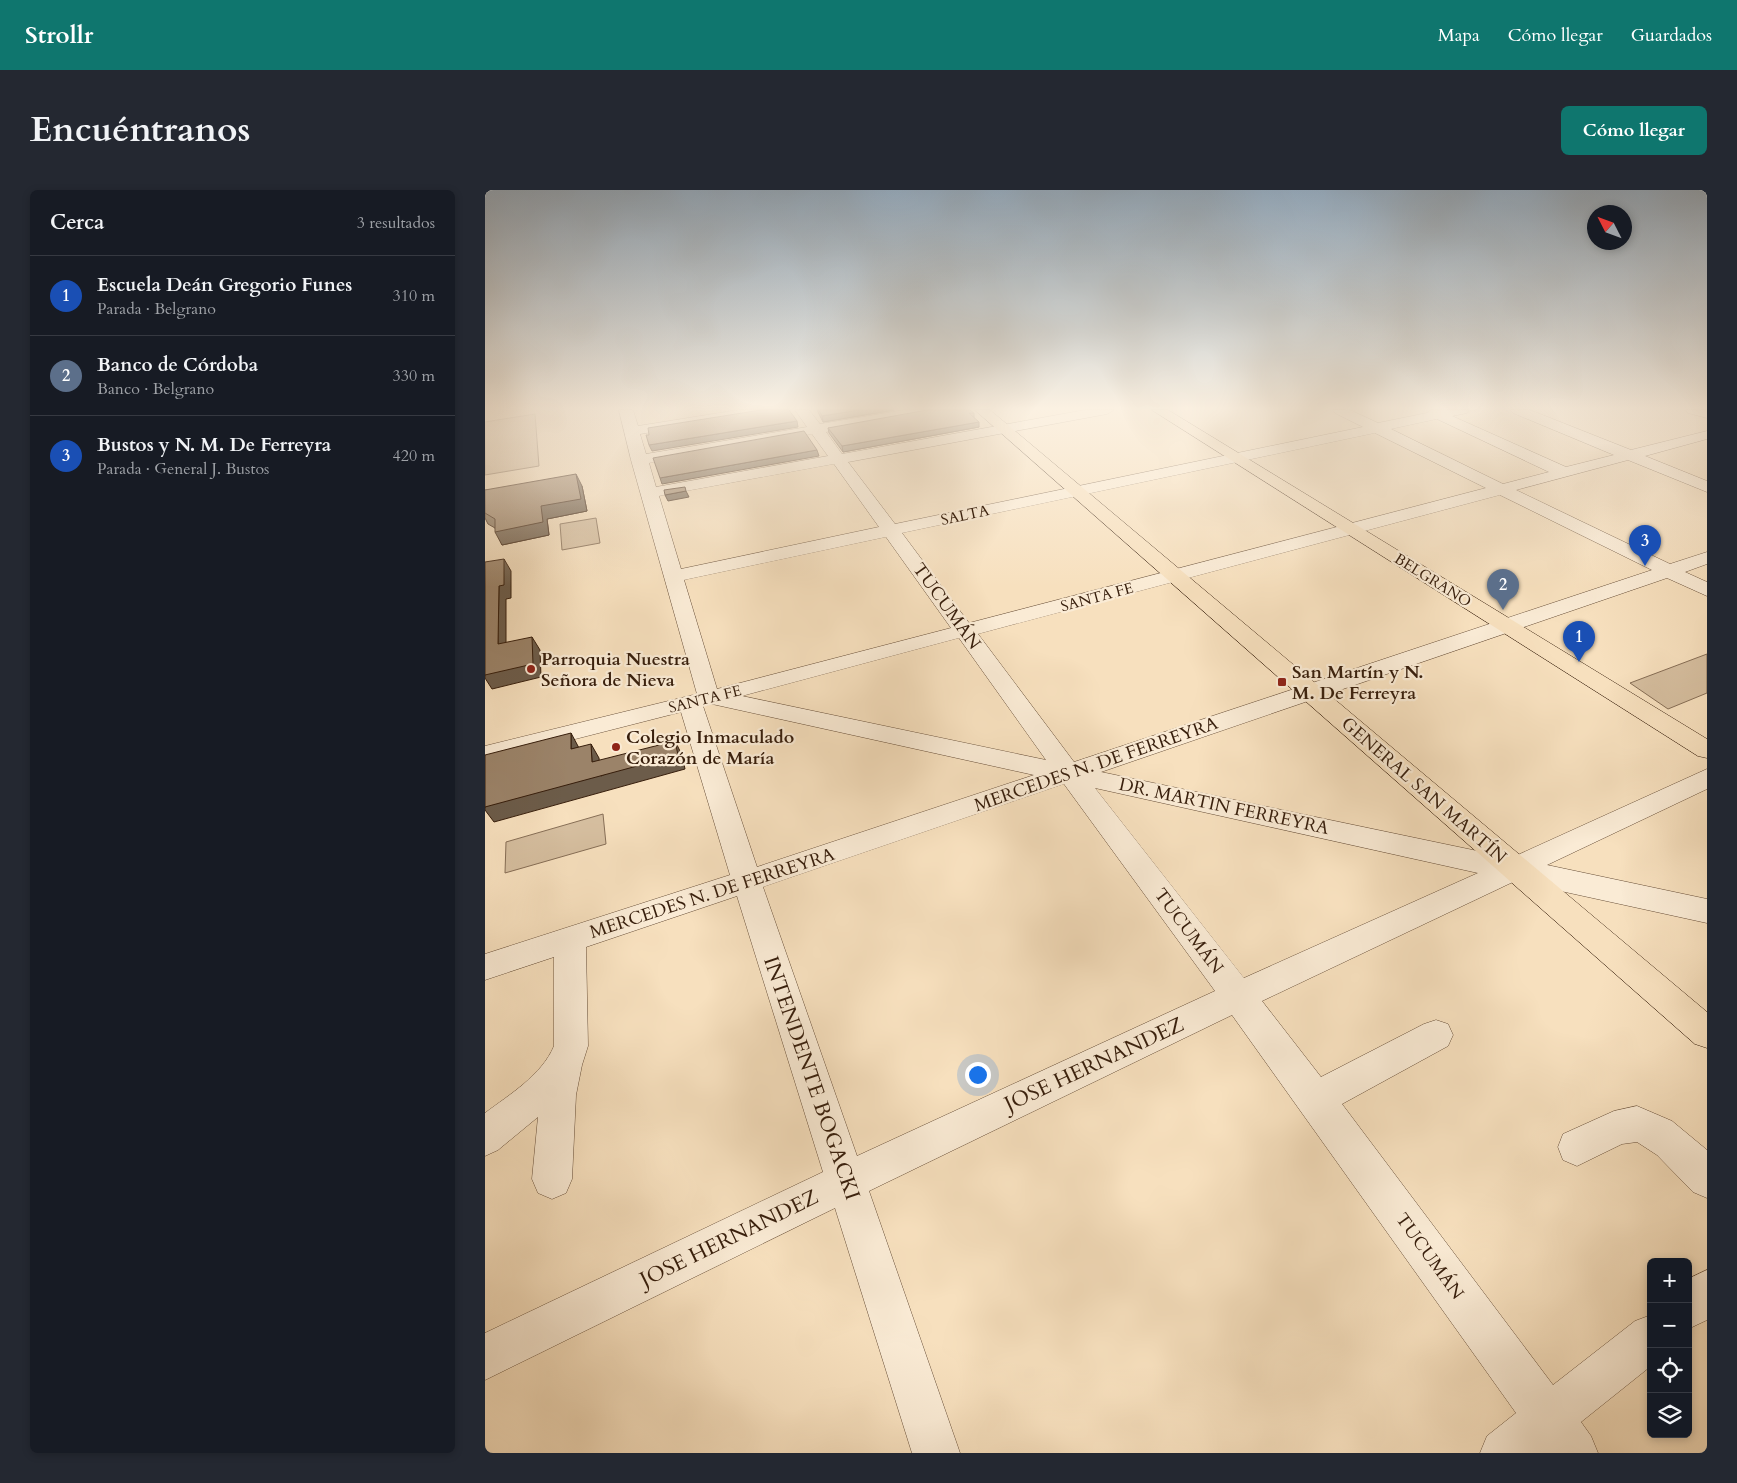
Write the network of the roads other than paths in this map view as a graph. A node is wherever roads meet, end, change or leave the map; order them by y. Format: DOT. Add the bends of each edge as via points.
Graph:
graph roads {
  1 [pos="642,469"];
  2 [pos="784,469"];
  3 [pos="846,469"];
  4 [pos="1050,469"];
  5 [pos="1179,469"];
  6 [pos="1254,469"];
  7 [pos="1461,469"];
  8 [pos="1556,469"];
  9 [pos="1580,469"];
  10 [pos="1663,469"];
  11 [pos="1565,473"];
  12 [pos="1707,488"];
  13 [pos="1502,489"];
  14 [pos="1076,491"];
  15 [pos="650,493"];
  16 [pos="1350,529"];
  17 [pos="892,530"];
  18 [pos="1707,558"];
  19 [pos="1669,571"];
  20 [pos="674,576"];
  21 [pos="1175,576"];
  22 [pos="1707,590"];
  23 [pos="1507,626"];
  24 [pos="965,631"];
  25 [pos="1310,692"];
  26 [pos="701,700"];
  27 [pos="1707,750"];
  28 [pos="485,754"];
  29 [pos="1069,773"];
  30 [pos="1707,778"];
  31 [pos="1515,869"];
  32 [pos="745,882"];
  33 [pos="1707,911"];
  34 [pos="570,940"];
  35 [pos="485,968"];
  36 [pos="1239,996"];
  37 [pos="1707,1033"];
  38 [pos="1436,1035"];
  39 [pos="564,1065"];
  40 [pos="1316,1099"];
  41 [pos="485,1137"];
  42 [pos="1577,1147"];
  43 [pos="1707,1178"];
  44 [pos="552,1179"];
  45 [pos="847,1180"];
  46 [pos="1707,1292"];
  47 [pos="1692,1304"];
  48 [pos="1647,1341"];
  49 [pos="485,1357"];
  50 [pos="1561,1436"];
  51 [pos="936,1453"];
  52 [pos="1504,1453"];
  1 -- 15 [label="street, INTENDENTE BOGACKI"];
  2 -- 15 [label="street"];
  3 -- 17 [label="street, TUCUMÁN"];
  4 -- 14 [label="main road, GENERAL SAN MARTÍN"];
  5 -- 14 [label="street, SALTA"];
  6 -- 16 [label="main road, BELGRANO"];
  7 -- 13 [label="street"];
  8 -- 11 [label="street"];
  9 -- 11 [label="street, SANTA FE"];
  10 -- 12 [label="street"];
  11 -- 13 [label="street, SANTA FE"];
  13 -- 16 [label="street, SANTA FE"];
  13 -- 19 [label="street"];
  14 -- 17 [label="street, SALTA"];
  14 -- 21 [label="main road, GENERAL SAN MARTÍN"];
  15 -- 20 [label="street, INTENDENTE BOGACKI"];
  16 -- 21 [label="street, SANTA FE"];
  16 -- 23 [label="main road, BELGRANO"];
  17 -- 20 [label="street, SALTA"];
  17 -- 24 [label="street, TUCUMÁN"];
  18 -- 19 [label="street, MERCEDES N. DE FERREYRA"];
  19 -- 22 [label="street"];
  19 -- 23 [label="street, MERCEDES N. DE FERREYRA"];
  20 -- 26 [label="street, INTENDENTE BOGACKI" via="706,690"];
  21 -- 24 [label="street, SANTA FE"];
  21 -- 25 [label="main road, GENERAL SAN MARTÍN"];
  23 -- 25 [label="street, MERCEDES N. DE FERREYRA"];
  23 -- 27 [label="main road, BELGRANO"];
  24 -- 26 [label="street, SANTA FE"];
  24 -- 29 [label="street, TUCUMÁN"];
  25 -- 29 [label="street, MERCEDES N. DE FERREYRA"];
  25 -- 31 [label="main road, GENERAL SAN MARTÍN"];
  26 -- 28 [label="street, SANTA FE"];
  26 -- 29 [label="street, DR. MARTIN FERREYRA"];
  26 -- 32 [label="street, INTENDENTE BOGACKI"];
  29 -- 31 [label="street, DR. MARTIN FERREYRA"];
  29 -- 32 [label="street, MERCEDES N. DE FERREYRA"];
  29 -- 36 [label="street, TUCUMÁN"];
  30 -- 31 [label="street, JOSE HERNANDEZ"];
  31 -- 33 [label="street, DR. MARTIN FERREYRA"];
  31 -- 36 [label="street, JOSE HERNANDEZ"];
  31 -- 37 [label="main road, GENERAL SAN MARTÍN"];
  32 -- 34 [label="street, MERCEDES N. DE FERREYRA"];
  32 -- 45 [label="street, INTENDENTE BOGACKI"];
  34 -- 35 [label="street, MERCEDES N. DE FERREYRA"];
  34 -- 39 [label="street" via="571,1046"];
  36 -- 40 [label="street, TUCUMÁN"];
  36 -- 45 [label="street, JOSE HERNANDEZ"];
  38 -- 40 [label="street"];
  39 -- 41 [label="street" via="543,1090"];
  39 -- 44 [label="street" via="558,1095"];
  40 -- 50 [label="street, TUCUMÁN"];
  42 -- 43 [label="street" via="1628,1124 1647,1126 1663,1136"];
  45 -- 49 [label="street, JOSE HERNANDEZ"];
  45 -- 51 [label="street, INTENDENTE BOGACKI"];
  46 -- 47 [label="street"];
  48 -- 50 [label="street"];
  50 -- 52 [label="street"];
}
